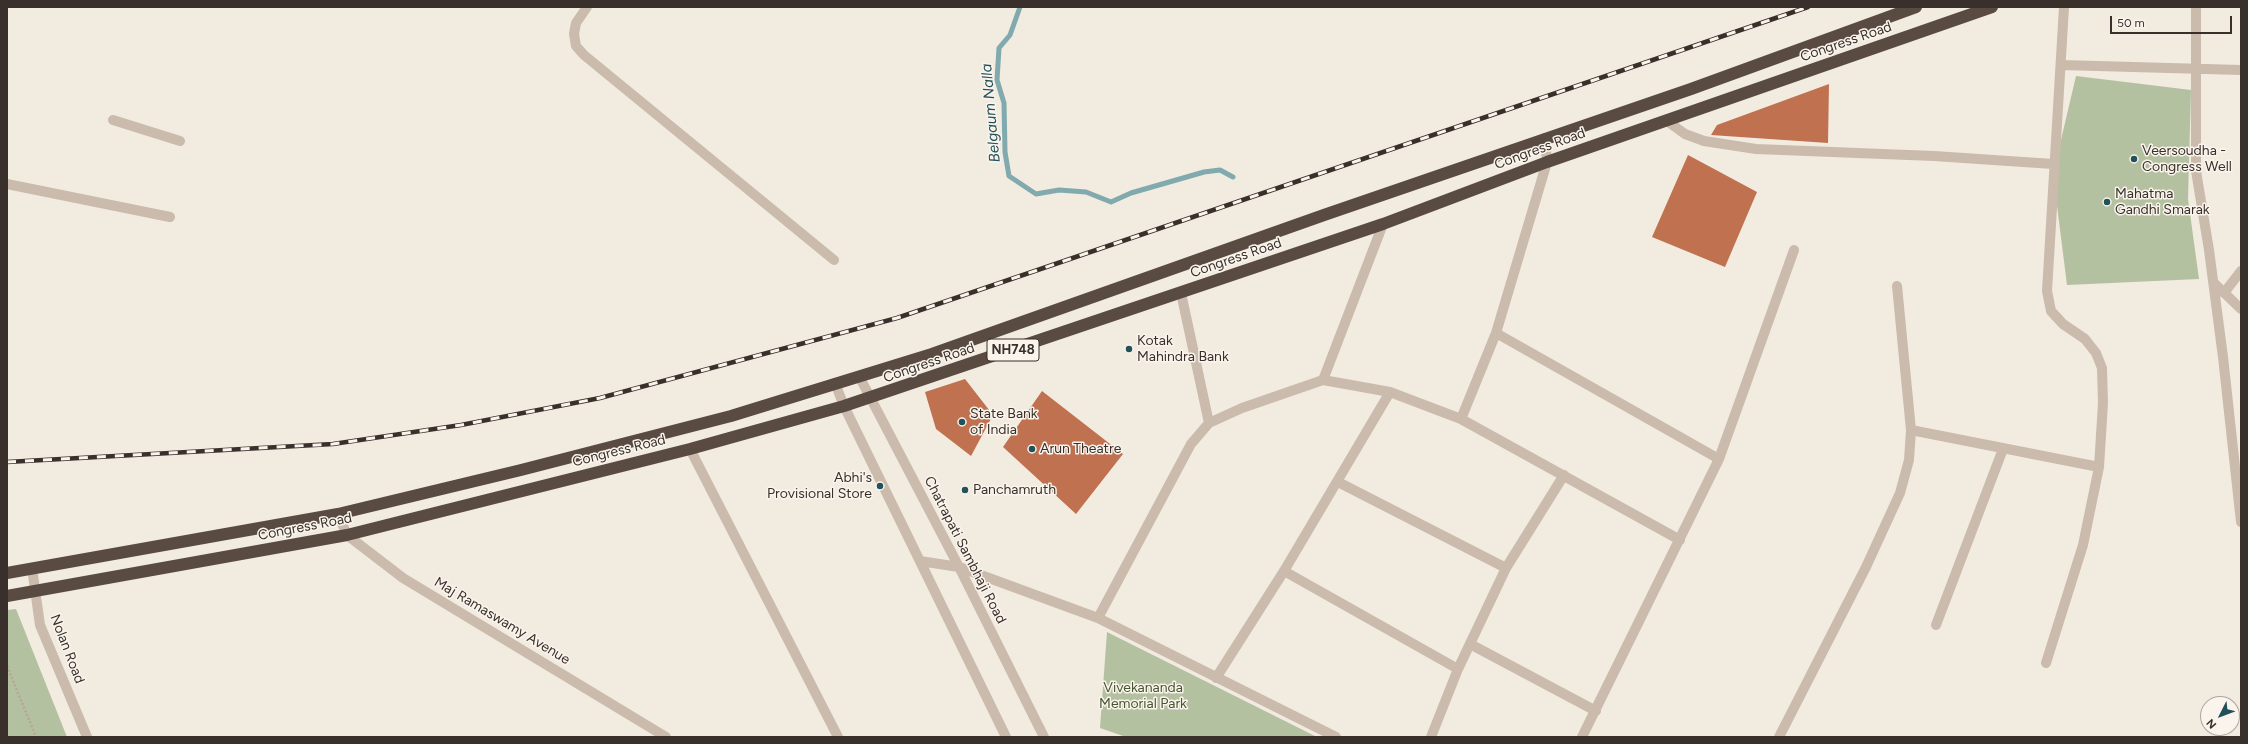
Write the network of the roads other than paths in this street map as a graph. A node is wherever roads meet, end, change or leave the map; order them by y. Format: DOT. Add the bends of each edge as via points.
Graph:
graph roads {
  1 [pos="587,7"];
  2 [pos="1916,7"];
  3 [pos="1992,7"];
  4 [pos="2064,7"];
  5 [pos="2196,7"];
  6 [pos="2061,65"];
  7 [pos="2196,68"];
  8 [pos="2241,70"];
  9 [pos="113,120"];
  10 [pos="1667,121"];
  11 [pos="1544,138"];
  12 [pos="180,141"];
  13 [pos="1547,162"];
  14 [pos="2053,164"];
  15 [pos="7,184"];
  16 [pos="170,217"];
  17 [pos="1383,224"];
  18 [pos="1794,250"];
  19 [pos="834,260"];
  20 [pos="2241,271"];
  21 [pos="2213,282"];
  22 [pos="1897,286"];
  23 [pos="1181,293"];
  24 [pos="2224,293"];
  25 [pos="2241,308"];
  26 [pos="1496,333"];
  27 [pos="859,376"];
  28 [pos="1324,380"];
  29 [pos="835,383"];
  30 [pos="1390,392"];
  31 [pos="870,399"];
  32 [pos="844,406"];
  33 [pos="1461,419"];
  34 [pos="1209,423"];
  35 [pos="1911,430"];
  36 [pos="690,449"];
  37 [pos="2003,449"];
  38 [pos="1719,459"];
  39 [pos="2099,467"];
  40 [pos="1564,475"];
  41 [pos="1338,482"];
  42 [pos="338,514"];
  43 [pos="2241,522"];
  44 [pos="347,535"];
  45 [pos="1680,540"];
  46 [pos="920,561"];
  47 [pos="959,567"];
  48 [pos="32,568"];
  49 [pos="1506,568"];
  50 [pos="1284,571"];
  51 [pos="7,573"];
  52 [pos="34,590"];
  53 [pos="7,596"];
  54 [pos="1098,618"];
  55 [pos="1936,625"];
  56 [pos="1470,644"];
  57 [pos="2046,663"];
  58 [pos="1458,669"];
  59 [pos="1216,678"];
  60 [pos="1596,711"];
  61 [pos="87,737"];
  62 [pos="666,737"];
  63 [pos="838,737"];
  64 [pos="1006,737"];
  65 [pos="1044,737"];
  66 [pos="1336,737"];
  67 [pos="1431,737"];
  68 [pos="1582,737"];
  69 [pos="1779,737"];
  1 -- 19 [label="street" via="576,23 574,34 576,46 584,55"];
  2 -- 11 [label="highway, Congress Road / NH748" via="1691,89"];
  3 -- 10 [label="highway, Congress Road / NH748"];
  4 -- 6 [label="street"];
  5 -- 7 [label="street"];
  6 -- 7 [label="street"];
  6 -- 14 [label="street"];
  7 -- 8 [label="street"];
  7 -- 21 [label="street" via="2196,170"];
  9 -- 12 [label="street"];
  10 -- 13 [label="highway, Congress Road / NH748"];
  10 -- 14 [label="street" via="1685,134 1704,141 1756,149"];
  11 -- 13 [label="street"];
  11 -- 27 [label="highway, Congress Road / NH748" via="932,354"];
  13 -- 17 [label="highway, Congress Road / NH748"];
  13 -- 26 [label="street"];
  14 -- 39 [label="street" via="2047,291 2051,311 2063,324 2085,339 2102,368 2103,403"];
  15 -- 16 [label="street"];
  17 -- 23 [label="highway, Congress Road / NH748"];
  17 -- 28 [label="street"];
  18 -- 38 [label="street"];
  20 -- 24 [label="street"];
  21 -- 24 [label="street"];
  21 -- 43 [label="street"];
  22 -- 35 [label="street"];
  23 -- 31 [label="highway, Congress Road / NH748"];
  23 -- 34 [label="street"];
  24 -- 25 [label="street"];
  26 -- 33 [label="street"];
  26 -- 38 [label="street"];
  27 -- 29 [label="highway, Congress Road / NH748"];
  27 -- 31 [label="street, Chatrapati Sambhaji Road"];
  28 -- 30 [label="street"];
  28 -- 34 [label="street" via="1242,408"];
  29 -- 32 [label="street"];
  29 -- 42 [label="highway, Congress Road / NH748" via="731,416 630,443"];
  30 -- 33 [label="street"];
  30 -- 41 [label="street"];
  31 -- 32 [label="highway, Congress Road / NH748"];
  31 -- 47 [label="street, Chatrapati Sambhaji Road"];
  32 -- 36 [label="highway, Congress Road / NH748"];
  32 -- 46 [label="street"];
  33 -- 40 [label="street"];
  34 -- 54 [label="street" via="1191,444"];
  35 -- 37 [label="street"];
  35 -- 69 [label="street" via="1909,460 1900,493 1866,567"];
  36 -- 44 [label="highway, Congress Road / NH748"];
  36 -- 63 [label="street"];
  37 -- 39 [label="street"];
  37 -- 55 [label="street"];
  38 -- 45 [label="street"];
  39 -- 57 [label="street" via="2083,545"];
  40 -- 45 [label="street"];
  40 -- 49 [label="street"];
  41 -- 49 [label="street"];
  41 -- 50 [label="street"];
  42 -- 44 [label="street, Maj Ramaswamy Avenue"];
  42 -- 48 [label="highway, Congress Road / NH748"];
  44 -- 52 [label="highway, Congress Road / NH748"];
  44 -- 62 [label="street, Maj Ramaswamy Avenue" via="403,578"];
  45 -- 60 [label="street"];
  46 -- 47 [label="street"];
  46 -- 64 [label="street"];
  47 -- 54 [label="street"];
  47 -- 65 [label="street, Chatrapati Sambhaji Road"];
  48 -- 51 [label="highway, Congress Road / NH748"];
  48 -- 52 [label="street, Nolan Road"];
  49 -- 56 [label="street"];
  50 -- 58 [label="street"];
  50 -- 59 [label="street"];
  52 -- 53 [label="highway, Congress Road / NH748"];
  52 -- 61 [label="street, Nolan Road" via="40,625"];
  54 -- 59 [label="street"];
  56 -- 58 [label="street"];
  56 -- 60 [label="street"];
  58 -- 67 [label="street"];
  59 -- 66 [label="street"];
  60 -- 68 [label="street"];
}
